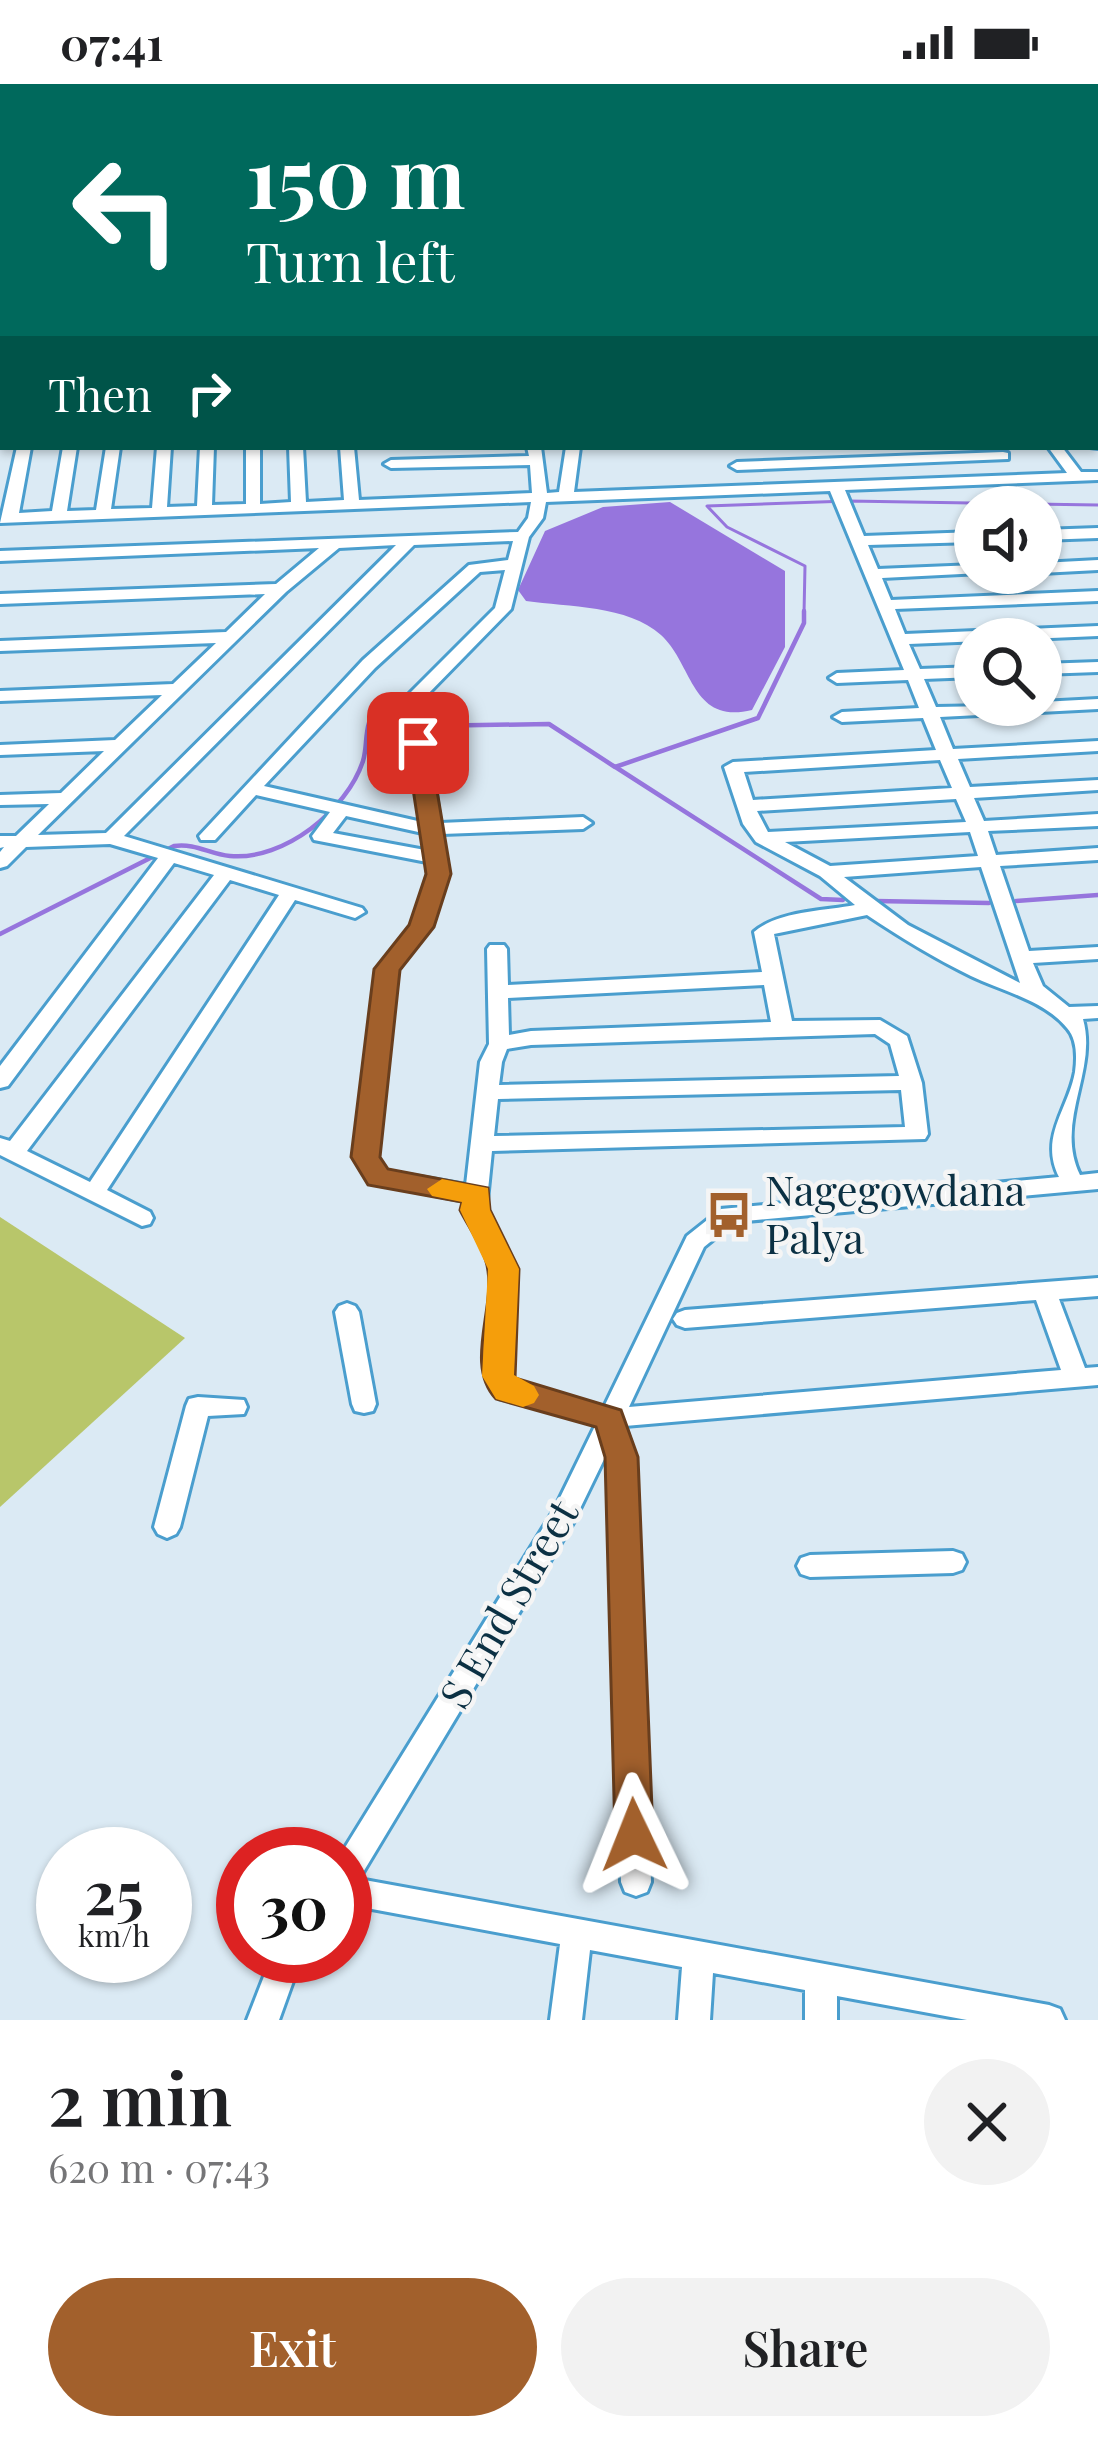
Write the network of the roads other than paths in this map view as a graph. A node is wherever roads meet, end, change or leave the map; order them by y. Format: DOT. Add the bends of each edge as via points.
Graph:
graph roads {
  1 [pos="215,84"];
  2 [pos="236,84"];
  3 [pos="24,450"];
  4 [pos="70,450"];
  5 [pos="113,450"];
  6 [pos="164,450"];
  7 [pos="207,450"];
  8 [pos="253,450"];
  9 [pos="296,450"];
  10 [pos="347,450"];
  11 [pos="573,450"];
  12 [pos="735,450"];
  13 [pos="1056,450"];
  14 [pos="1000,452"];
  15 [pos="535,454"];
  16 [pos="390,455"];
  17 [pos="737,466"];
  18 [pos="1098,476"];
  19 [pos="1077,477"];
  20 [pos="1022,478"];
  21 [pos="836,488"];
  22 [pos="738,490"];
  23 [pos="566,496"];
  24 [pos="540,497"];
  25 [pos="395,503"];
  26 [pos="352,505"];
  27 [pos="298,507"];
  28 [pos="253,508"];
  29 [pos="204,510"];
  30 [pos="159,512"];
  31 [pos="103,514"];
  32 [pos="59,516"];
  33 [pos="5,518"];
  34 [pos="1098,533"];
  35 [pos="1062,534"];
  36 [pos="522,536"];
  37 [pos="954,538"];
  38 [pos="410,540"];
  39 [pos="858,542"];
  40 [pos="335,543"];
  41 [pos="0,556"];
  42 [pos="514,564"];
  43 [pos="1098,565"];
  44 [pos="1062,567"];
  45 [pos="954,571"];
  46 [pos="872,574"];
  47 [pos="280,589"];
  48 [pos="1098,596"];
  49 [pos="0,599"];
  50 [pos="884,604"];
  51 [pos="1098,631"];
  52 [pos="231,637"];
  53 [pos="899,639"];
  54 [pos="0,646"];
  55 [pos="1098,667"];
  56 [pos="1062,668"];
  57 [pos="954,672"];
  58 [pos="913,674"];
  59 [pos="837,678"];
  60 [pos="178,689"];
  61 [pos="0,696"];
  62 [pos="1098,704"];
  63 [pos="929,712"];
  64 [pos="842,717"];
  65 [pos="121,745"];
  66 [pos="1098,746"];
  67 [pos="0,750"];
  68 [pos="947,754"];
  69 [pos="1098,785"];
  70 [pos="253,789"];
  71 [pos="962,792"];
  72 [pos="67,798"];
  73 [pos="0,800"];
  74 [pos="746,806"];
  75 [pos="342,809"];
  76 [pos="1098,820"];
  77 [pos="583,824"];
  78 [pos="977,827"];
  79 [pos="430,829"];
  80 [pos="208,836"];
  81 [pos="111,838"];
  82 [pos="763,838"];
  83 [pos="22,841"];
  84 [pos="0,842"];
  85 [pos="1098,854"];
  86 [pos="170,856"];
  87 [pos="436,858"];
  88 [pos="988,860"];
  89 [pos="0,862"];
  90 [pos="827,872"];
  91 [pos="226,873"];
  92 [pos="291,892"];
  93 [pos="867,909"];
  94 [pos="355,912"];
  95 [pos="497,949"];
  96 [pos="1098,953"];
  97 [pos="1022,957"];
  98 [pos="771,978"];
  99 [pos="499,992"];
  100 [pos="1041,999"];
  101 [pos="1098,1012"];
  102 [pos="1064,1014"];
  103 [pos="783,1028"];
  104 [pos="499,1044"];
  105 [pos="0,1081"];
  106 [pos="910,1083"];
  107 [pos="488,1092"];
  108 [pos="483,1144"];
  109 [pos="6,1149"];
  110 [pos="1086,1182"];
  111 [pos="94,1193"];
  112 [pos="477,1195"];
  113 [pos="142,1218"];
  114 [pos="1098,1287"];
  115 [pos="1044,1291"];
  116 [pos="347,1312"];
  117 [pos="685,1319"];
  118 [pos="1087,1377"];
  119 [pos="364,1404"];
  120 [pos="235,1407"];
  121 [pos="610,1418"];
  122 [pos="167,1527"];
  123 [pos="953,1562"];
  124 [pos="810,1566"];
  125 [pos="372,1831"];
  126 [pos="636,1882"];
  127 [pos="372,1895"];
  128 [pos="578,1933"];
  129 [pos="698,1956"];
  130 [pos="821,1978"];
  131 [pos="277,1983"];
  132 [pos="955,2011"];
  133 [pos="263,2020"];
  134 [pos="566,2020"];
  135 [pos="694,2020"];
  136 [pos="820,2020"];
  137 [pos="1049,2020"];
  1 -- 2 [label="street"];
  3 -- 33 [label="street"];
  4 -- 32 [label="street"];
  5 -- 31 [label="street"];
  6 -- 30 [label="street"];
  7 -- 29 [label="street"];
  8 -- 28 [label="street"];
  9 -- 27 [label="street"];
  10 -- 26 [label="street"];
  11 -- 23 [label="street"];
  12 -- 17 [label="street"];
  13 -- 19 [label="street"];
  14 -- 17 [label="street"];
  14 -- 20 [label="street"];
  15 -- 16 [label="street"];
  15 -- 24 [label="street"];
  16 -- 25 [label="street"];
  17 -- 22 [label="street"];
  18 -- 19 [label="street"];
  19 -- 20 [label="street"];
  20 -- 21 [label="street"];
  21 -- 22 [label="street"];
  21 -- 39 [label="street"];
  22 -- 23 [label="street"];
  23 -- 24 [label="street"];
  24 -- 25 [label="street"];
  24 -- 36 [label="street"];
  25 -- 26 [label="street"];
  26 -- 27 [label="street"];
  27 -- 28 [label="street"];
  28 -- 29 [label="street"];
  29 -- 30 [label="street"];
  30 -- 31 [label="street"];
  31 -- 32 [label="street"];
  32 -- 33 [label="street"];
  34 -- 35 [label="street"];
  36 -- 38 [label="street"];
  36 -- 42 [label="street"];
  37 -- 39 [label="street"];
  38 -- 40 [label="street"];
  38 -- 81 [label="street"];
  39 -- 46 [label="street"];
  40 -- 41 [label="street"];
  40 -- 47 [label="street"];
  42 -- 70 [label="street" via="475,568 369,664"];
  42 -- 79 [label="street" via="503,609 414,698"];
  43 -- 44 [label="street"];
  45 -- 46 [label="street"];
  46 -- 50 [label="street"];
  47 -- 49 [label="street"];
  47 -- 52 [label="street"];
  48 -- 50 [label="street"];
  50 -- 53 [label="street"];
  51 -- 53 [label="street"];
  52 -- 54 [label="street"];
  52 -- 60 [label="street"];
  53 -- 58 [label="street"];
  55 -- 56 [label="street"];
  57 -- 58 [label="street"];
  58 -- 59 [label="street"];
  58 -- 63 [label="street"];
  60 -- 61 [label="street"];
  60 -- 65 [label="street"];
  62 -- 63 [label="street"];
  63 -- 64 [label="street"];
  63 -- 68 [label="street"];
  65 -- 67 [label="street"];
  65 -- 72 [label="street"];
  66 -- 68 [label="street"];
  68 -- 71 [label="street"];
  68 -- 74 [label="street" via="733,766"];
  69 -- 71 [label="street"];
  70 -- 75 [label="street"];
  70 -- 80 [label="street"];
  71 -- 74 [label="street"];
  71 -- 78 [label="street"];
  72 -- 73 [label="street"];
  72 -- 83 [label="street"];
  74 -- 82 [label="street"];
  75 -- 79 [label="street"];
  75 -- 87 [label="street" via="321,836"];
  76 -- 78 [label="street"];
  77 -- 79 [label="street"];
  78 -- 82 [label="street"];
  78 -- 88 [label="street"];
  79 -- 87 [label="street"];
  81 -- 83 [label="street"];
  81 -- 86 [label="street"];
  82 -- 90 [label="street"];
  83 -- 84 [label="street"];
  83 -- 89 [label="street"];
  85 -- 88 [label="street"];
  86 -- 91 [label="street"];
  86 -- 105 [label="street"];
  87 -- 112 [label="street" via="421,927 387,969 365,1157 378,1178"];
  88 -- 90 [label="street"];
  88 -- 97 [label="street"];
  90 -- 93 [label="street"];
  91 -- 92 [label="street"];
  91 -- 109 [label="street"];
  92 -- 94 [label="street"];
  92 -- 111 [label="street"];
  93 -- 98 [label="street" via="764,932"];
  93 -- 100 [label="street"];
  95 -- 99 [label="street"];
  96 -- 97 [label="street"];
  97 -- 100 [label="street"];
  98 -- 99 [label="street"];
  98 -- 103 [label="street"];
  99 -- 104 [label="street"];
  100 -- 102 [label="street"];
  101 -- 102 [label="street"];
  102 -- 110 [label="street" via="1082,1032 1089,1058 1060,1154"];
  103 -- 104 [label="street"];
  103 -- 106 [label="street" via="880,1027 900,1041"];
  104 -- 107 [label="street"];
  106 -- 107 [label="street"];
  106 -- 108 [label="street" via="917,1134"];
  107 -- 108 [label="street"];
  108 -- 112 [label="street"];
  109 -- 111 [label="street"];
  110 -- 121 [label="street, S End Street" via="729,1215 695,1242"];
  111 -- 113 [label="street"];
  112 -- 121 [label="street" via="475,1210 504,1269 502,1385"];
  114 -- 115 [label="street"];
  115 -- 117 [label="street"];
  115 -- 118 [label="street"];
  116 -- 119 [label="street"];
  118 -- 121 [label="street"];
  120 -- 122 [label="street" via="198,1406"];
  121 -- 125 [label="street, S End Street" via="564,1516"];
  121 -- 126 [label="street" via="622,1457"];
  123 -- 124 [label="street"];
  127 -- 128 [label="street"];
  128 -- 129 [label="street"];
  128 -- 134 [label="street"];
  129 -- 130 [label="street"];
  129 -- 135 [label="street"];
  130 -- 132 [label="street"];
  130 -- 136 [label="street"];
  131 -- 133 [label="street"];
  132 -- 137 [label="street"];
}
